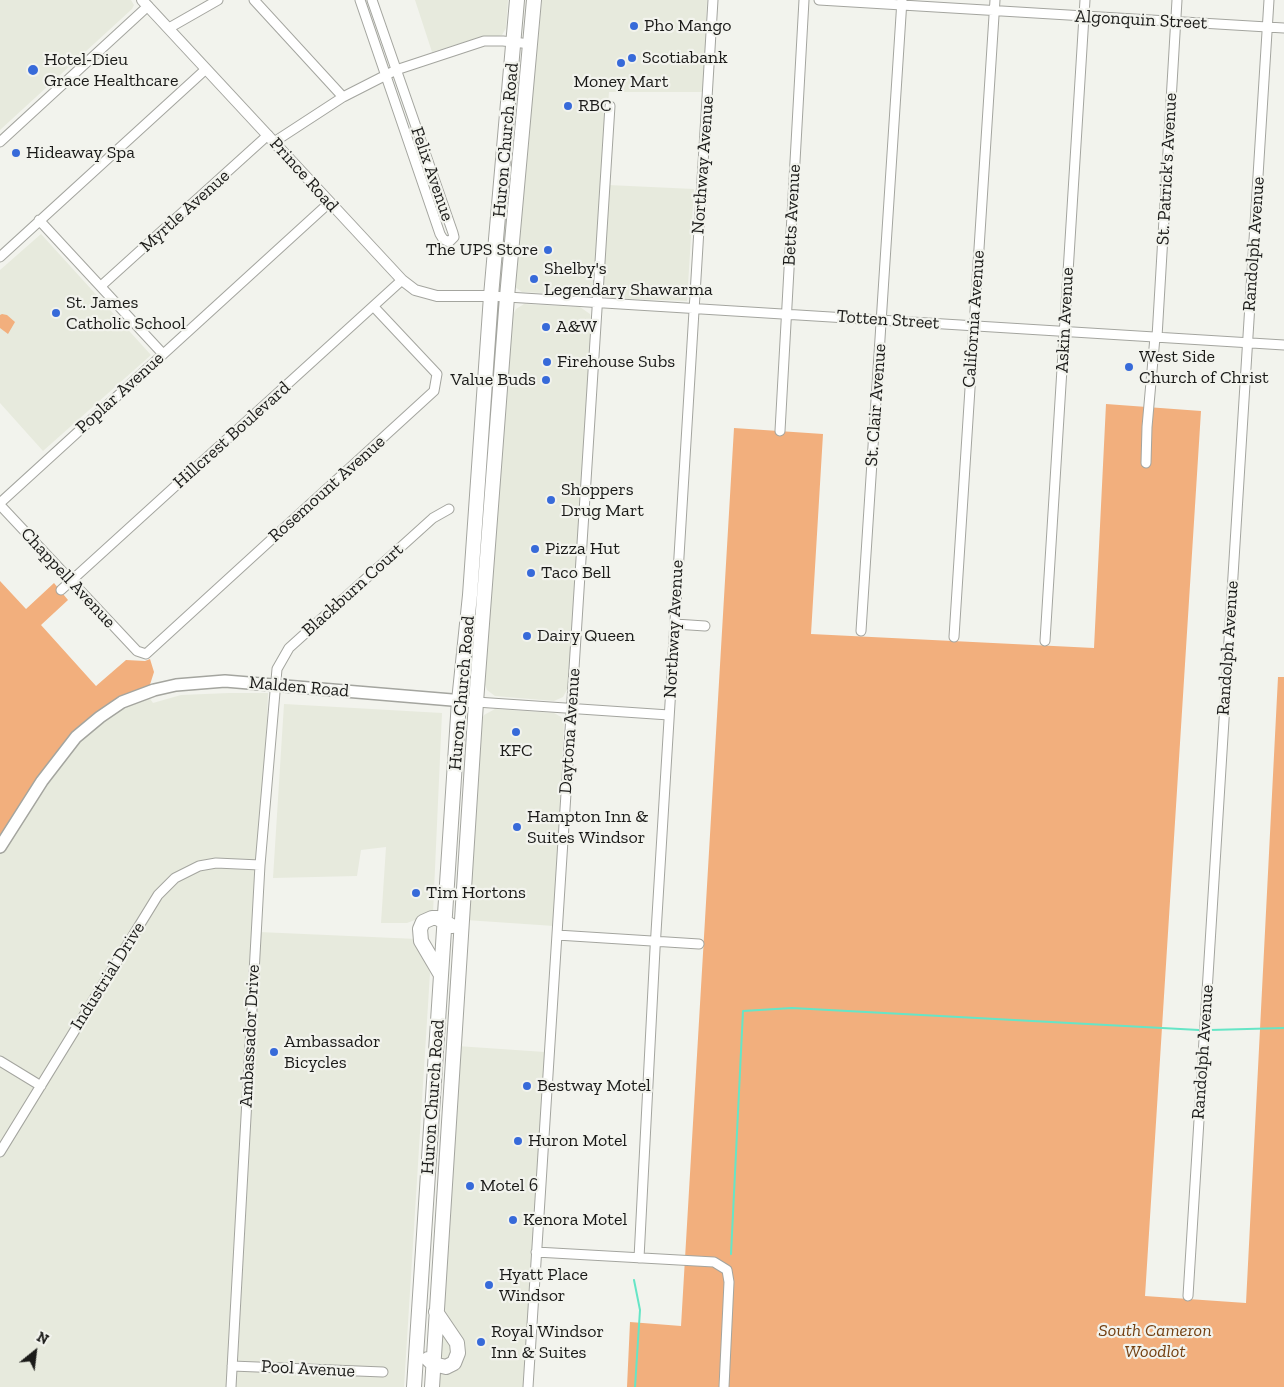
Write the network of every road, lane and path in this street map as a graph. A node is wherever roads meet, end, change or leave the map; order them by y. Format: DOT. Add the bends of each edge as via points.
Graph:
graph roads {
  1 [pos="218,0"];
  2 [pos="254,0"];
  3 [pos="360,0"];
  4 [pos="372,0"];
  5 [pos="517,0"];
  6 [pos="534,0"];
  7 [pos="713,0"];
  8 [pos="804,0"];
  9 [pos="819,0"];
  10 [pos="995,0"];
  11 [pos="1085,0"];
  12 [pos="1177,0"];
  13 [pos="1269,0"];
  14 [pos="901,2"];
  15 [pos="145,3"];
  16 [pos="994,11"];
  17 [pos="1084,16"];
  18 [pos="1176,22"];
  19 [pos="169,28"];
  20 [pos="1268,28"];
  21 [pos="1284,28"];
  22 [pos="514,42"];
  23 [pos="531,44"];
  24 [pos="206,69"];
  25 [pos="396,70"];
  26 [pos="386,74"];
  27 [pos="343,97"];
  28 [pos="610,106"];
  29 [pos="271,139"];
  30 [pos="0,142"];
  31 [pos="329,203"];
  32 [pos="39,220"];
  33 [pos="0,257"];
  34 [pos="402,280"];
  35 [pos="101,286"];
  36 [pos="491,296"];
  37 [pos="507,297"];
  38 [pos="598,303"];
  39 [pos="374,307"];
  40 [pos="694,308"];
  41 [pos="787,314"];
  42 [pos="881,320"];
  43 [pos="974,326"];
  44 [pos="1065,331"];
  45 [pos="1156,337"];
  46 [pos="1248,343"];
  47 [pos="1284,345"];
  48 [pos="163,354"];
  49 [pos="780,430"];
  50 [pos="1146,463"];
  51 [pos="0,504"];
  52 [pos="449,509"];
  53 [pos="70,582"];
  54 [pos="61,590"];
  55 [pos="675,624"];
  56 [pos="705,626"];
  57 [pos="862,631"];
  58 [pos="954,638"];
  59 [pos="1046,641"];
  60 [pos="137,651"];
  61 [pos="275,686"];
  62 [pos="459,701"];
  63 [pos="476,702"];
  64 [pos="571,708"];
  65 [pos="669,715"];
  66 [pos="0,847"];
  67 [pos="260,865"];
  68 [pos="445,922"];
  69 [pos="461,932"];
  70 [pos="556,935"];
  71 [pos="656,941"];
  72 [pos="699,944"];
  73 [pos="442,975"];
  74 [pos="0,1061"];
  75 [pos="40,1086"];
  76 [pos="0,1152"];
  77 [pos="536,1252"];
  78 [pos="639,1258"];
  79 [pos="1188,1296"];
  80 [pos="436,1312"];
  81 [pos="418,1330"];
  82 [pos="433,1364"];
  83 [pos="232,1366"];
  84 [pos="383,1372"];
  85 [pos="231,1387"];
  86 [pos="414,1387"];
  87 [pos="432,1387"];
  88 [pos="528,1387"];
  89 [pos="724,1387"];
  1 -- 19 [label="street"];
  2 -- 27 [label="street"];
  3 -- 26 [label="street, Felix Avenue"];
  4 -- 25 [label="street, Felix Avenue"];
  5 -- 22 [label="highway, Huron Church Road"];
  6 -- 23 [label="highway, Huron Church Road"];
  7 -- 40 [label="street, Northway Avenue"];
  8 -- 41 [label="street, Betts Avenue"];
  9 -- 14 [label="street, Algonquin Street"];
  10 -- 16 [label="street, California Avenue"];
  11 -- 17 [label="street, Askin Avenue"];
  12 -- 18 [label="street, St. Patrick's Avenue"];
  13 -- 20 [label="street, Randolph Avenue"];
  14 -- 16 [label="street, Algonquin Street"];
  14 -- 42 [label="street, St. Clair Avenue"];
  15 -- 19 [label="street, Prince Road"];
  15 -- 30 [label="street"];
  16 -- 17 [label="street, Algonquin Street"];
  16 -- 43 [label="street, California Avenue"];
  17 -- 18 [label="street, Algonquin Street"];
  17 -- 44 [label="street, Askin Avenue"];
  18 -- 20 [label="street, Algonquin Street"];
  18 -- 45 [label="street, St. Patrick's Avenue"];
  19 -- 24 [label="street, Prince Road"];
  20 -- 21 [label="street, Algonquin Street"];
  20 -- 46 [label="street, Randolph Avenue"];
  22 -- 23 [label="street, Myrtle Avenue"];
  22 -- 25 [label="street, Myrtle Avenue" via="484,41"];
  22 -- 36 [label="highway, Huron Church Road"];
  23 -- 37 [label="highway, Huron Church Road"];
  24 -- 29 [label="street, Prince Road"];
  24 -- 32 [label="street"];
  25 -- 26 [label="street, Myrtle Avenue"];
  25 -- 26 [label="street, Felix Avenue" via="454,236 449,242 440,234"];
  26 -- 27 [label="street, Myrtle Avenue"];
  27 -- 29 [label="street, Myrtle Avenue"];
  28 -- 38 [label="street, Daytona Avenue"];
  29 -- 31 [label="street, Prince Road"];
  29 -- 35 [label="street, Myrtle Avenue"];
  31 -- 34 [label="street, Prince Road"];
  31 -- 48 [label="street, Poplar Avenue"];
  32 -- 33 [label="street"];
  32 -- 35 [label="street"];
  34 -- 36 [label="street, Prince Road" via="415,290 437,296"];
  34 -- 39 [label="street, Hillcrest Boulevard"];
  35 -- 48 [label="street"];
  36 -- 37 [label="street, Totten Street"];
  36 -- 62 [label="highway, Huron Church Road" via="470,594"];
  37 -- 38 [label="street, Totten Street"];
  37 -- 63 [label="highway, Huron Church Road"];
  38 -- 40 [label="street, Totten Street"];
  38 -- 64 [label="street, Daytona Avenue"];
  39 -- 53 [label="street, Hillcrest Boulevard"];
  39 -- 60 [label="street, Rosemount Avenue" via="437,374 434,391 146,654"];
  40 -- 41 [label="street, Totten Street"];
  40 -- 55 [label="street, Northway Avenue"];
  41 -- 42 [label="street, Totten Street"];
  41 -- 49 [label="street, Betts Avenue"];
  42 -- 43 [label="street, Totten Street"];
  42 -- 57 [label="street, St. Clair Avenue"];
  43 -- 44 [label="street, Totten Street"];
  43 -- 58 [label="street, California Avenue"];
  44 -- 45 [label="street, Totten Street"];
  44 -- 59 [label="street, Askin Avenue"];
  45 -- 46 [label="street, Totten Street"];
  45 -- 50 [label="street, St. Patrick's Avenue"];
  46 -- 47 [label="street, Totten Street"];
  46 -- 79 [label="street, Randolph Avenue"];
  48 -- 51 [label="street, Poplar Avenue"];
  51 -- 53 [label="street, Chappell Avenue"];
  52 -- 61 [label="street, Blackburn Court" via="433,518 289,648 277,668"];
  53 -- 54 [label="street, Hillcrest Boulevard"];
  53 -- 60 [label="street, Chappell Avenue"];
  55 -- 56 [label="street"];
  55 -- 65 [label="street, Northway Avenue"];
  61 -- 62 [label="main road, Malden Road"];
  61 -- 66 [label="main road, Malden Road" via="225,681 176,685 122,702 76,737 42,781"];
  61 -- 67 [label="street, Ambassador Drive"];
  62 -- 63 [label="main road, Malden Road"];
  62 -- 68 [label="highway, Huron Church Road"];
  63 -- 64 [label="street, Malden Road"];
  63 -- 69 [label="highway, Huron Church Road"];
  64 -- 65 [label="street, Malden Road"];
  64 -- 70 [label="street, Daytona Avenue"];
  65 -- 71 [label="street, Northway Avenue"];
  67 -- 75 [label="street, Industrial Drive" via="216,863 199,866 175,878 158,894"];
  67 -- 83 [label="street, Ambassador Drive"];
  68 -- 69 [label="highway"];
  68 -- 73 [label="highway, Huron Church Road"];
  68 -- 73 [label="highway" via="430,918 420,929 421,941"];
  69 -- 80 [label="highway, Huron Church Road"];
  70 -- 71 [label="street"];
  70 -- 77 [label="street, Daytona Avenue"];
  71 -- 72 [label="street"];
  71 -- 78 [label="street, Northway Avenue"];
  73 -- 81 [label="highway, Huron Church Road"];
  74 -- 75 [label="street"];
  75 -- 76 [label="street, Industrial Drive"];
  77 -- 78 [label="street"];
  77 -- 88 [label="street, Daytona Avenue"];
  78 -- 89 [label="street" via="714,1262 727,1270"];
  80 -- 82 [label="highway, Huron Church Road"];
  80 -- 82 [label="highway" via="457,1343 458,1353 450,1366"];
  81 -- 82 [label="highway" via="422,1350"];
  81 -- 86 [label="highway, Huron Church Road"];
  82 -- 87 [label="highway, Huron Church Road"];
  83 -- 84 [label="street, Pool Avenue"];
  83 -- 85 [label="street, Ambassador Drive"];
}
